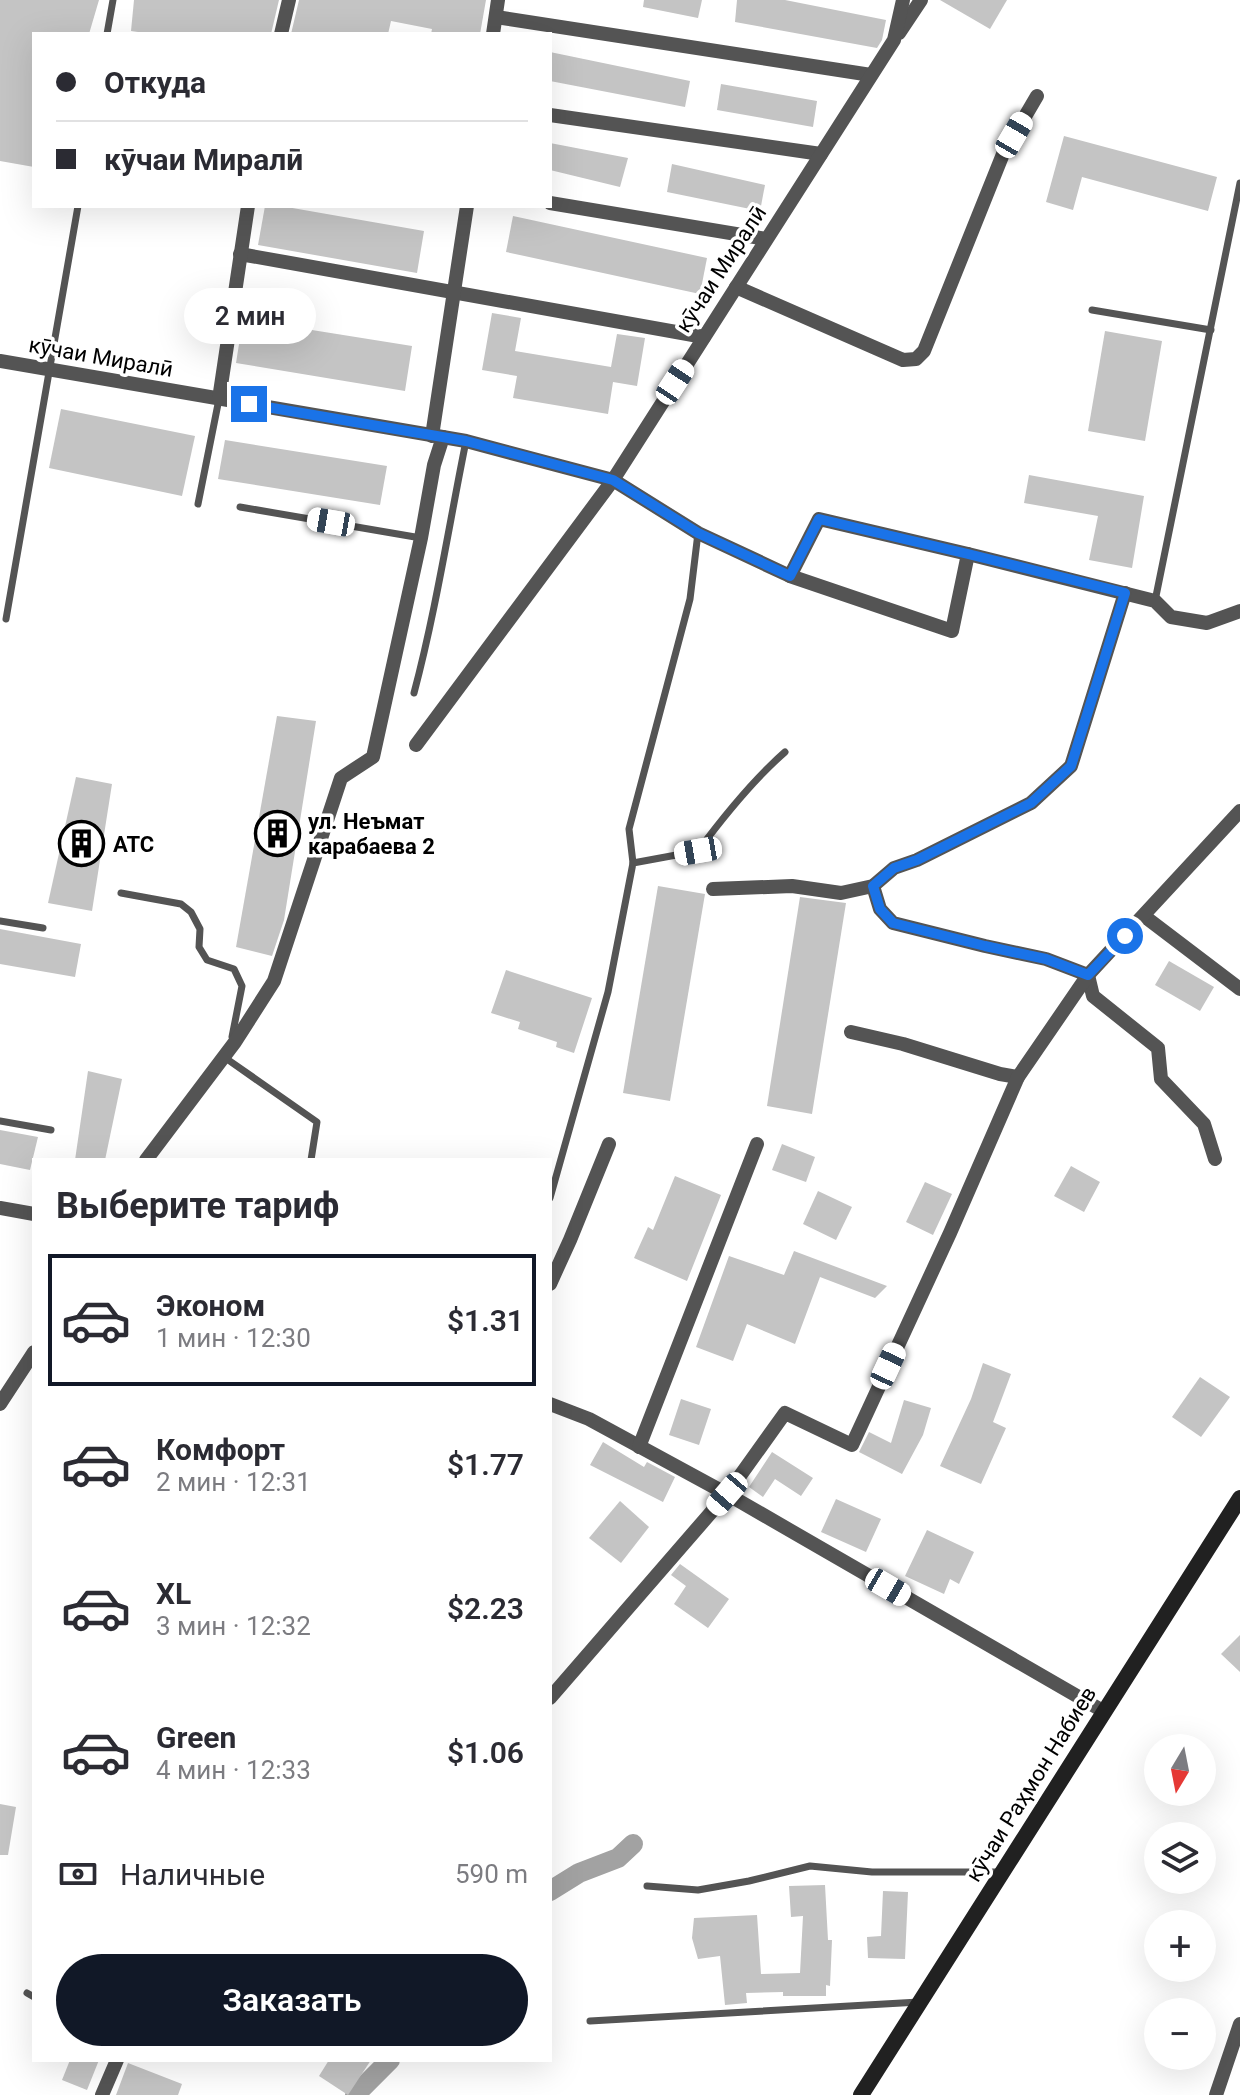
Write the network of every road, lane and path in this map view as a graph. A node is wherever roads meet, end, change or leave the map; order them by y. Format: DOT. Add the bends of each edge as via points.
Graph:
graph roads {
  1 [pos="113,0"];
  2 [pos="289,0"];
  3 [pos="498,0"];
  4 [pos="903,0"];
  5 [pos="921,0"];
  6 [pos="496,17"];
  7 [pos="107,32"];
  8 [pos="281,32"];
  9 [pos="493,32"];
  10 [pos="894,40"];
  11 [pos="871,75"];
  12 [pos="1037,96"];
  13 [pos="552,115"];
  14 [pos="821,154"];
  15 [pos="1240,183"];
  16 [pos="552,203"];
  17 [pos="78,208"];
  18 [pos="248,208"];
  19 [pos="467,208"];
  20 [pos="766,239"];
  21 [pos="240,254"];
  22 [pos="736,287"];
  23 [pos="454,293"];
  24 [pos="1092,310"];
  25 [pos="1211,330"];
  26 [pos="704,337"];
  27 [pos="0,361"];
  28 [pos="50,370"];
  29 [pos="219,399"];
  30 [pos="437,436"];
  31 [pos="466,441"];
  32 [pos="613,480"];
  33 [pos="198,504"];
  34 [pos="240,507"];
  35 [pos="698,533"];
  36 [pos="421,538"];
  37 [pos="968,554"];
  38 [pos="790,576"];
  39 [pos="1125,593"];
  40 [pos="1155,601"];
  41 [pos="1240,611"];
  42 [pos="6,619"];
  43 [pos="414,693"];
  44 [pos="416,745"];
  45 [pos="785,752"];
  46 [pos="1240,811"];
  47 [pos="633,863"];
  48 [pos="873,886"];
  49 [pos="713,889"];
  50 [pos="121,893"];
  51 [pos="1144,916"];
  52 [pos="0,921"];
  53 [pos="43,928"];
  54 [pos="1088,975"];
  55 [pos="1240,989"];
  56 [pos="851,1032"];
  57 [pos="235,1042"];
  58 [pos="224,1057"];
  59 [pos="1018,1077"];
  60 [pos="0,1121"];
  61 [pos="51,1130"];
  62 [pos="609,1144"];
  63 [pos="757,1144"];
  64 [pos="148,1158"];
  65 [pos="311,1158"];
  66 [pos="1215,1159"];
  67 [pos="552,1191"];
  68 [pos="0,1208"];
  69 [pos="32,1214"];
  70 [pos="552,1279"];
  71 [pos="32,1355"];
  72 [pos="0,1404"];
  73 [pos="552,1405"];
  74 [pos="639,1447"];
  75 [pos="727,1494"];
  76 [pos="1240,1498"];
  77 [pos="552,1696"];
  78 [pos="1103,1711"];
  79 [pos="1002,1872"];
  80 [pos="647,1886"];
  81 [pos="920,2002"];
  82 [pos="590,2021"];
  83 [pos="1240,2024"];
  84 [pos="116,2062"];
  85 [pos="102,2095"];
  86 [pos="861,2095"];
  87 [pos="1216,2095"];
  1 -- 7 [label="lane"];
  2 -- 8 [label="street"];
  3 -- 6 [label="street"];
  4 -- 10 [label="street, кӯчаи Миралӣ"];
  5 -- 10 [label="street"];
  6 -- 9 [label="street"];
  6 -- 11 [label="street"];
  10 -- 11 [label="street, кӯчаи Миралӣ"];
  11 -- 14 [label="street, кӯчаи Миралӣ"];
  12 -- 22 [label="street" via="1003,154 924,351 916,359 903,360"];
  13 -- 14 [label="street"];
  14 -- 20 [label="street, кӯчаи Миралӣ"];
  15 -- 25 [label="lane"];
  16 -- 20 [label="street"];
  17 -- 28 [label="lane"];
  18 -- 21 [label="street"];
  19 -- 23 [label="street"];
  20 -- 22 [label="street, кӯчаи Миралӣ"];
  21 -- 23 [label="street"];
  21 -- 29 [label="street"];
  22 -- 26 [label="street, кӯчаи Миралӣ"];
  23 -- 26 [label="street"];
  23 -- 30 [label="street"];
  24 -- 25 [label="lane"];
  25 -- 40 [label="lane"];
  26 -- 32 [label="street, кӯчаи Миралӣ"];
  27 -- 28 [label="street, кӯчаи Миралӣ"];
  28 -- 29 [label="street, кӯчаи Миралӣ"];
  28 -- 42 [label="lane"];
  29 -- 30 [label="street, кӯчаи Миралӣ"];
  29 -- 33 [label="lane"];
  30 -- 31 [label="street, кӯчаи Миралӣ"];
  30 -- 36 [label="street"];
  31 -- 32 [label="street, кӯчаи Миралӣ"];
  31 -- 43 [label="lane"];
  32 -- 35 [label="street"];
  32 -- 44 [label="street"];
  34 -- 36 [label="lane"];
  35 -- 38 [label="street"];
  35 -- 47 [label="lane" via="690,599 629,829"];
  36 -- 57 [label="street" via="373,757 341,778 274,981"];
  37 -- 38 [label="street" via="819,519"];
  37 -- 38 [label="street" via="952,631"];
  37 -- 39 [label="street"];
  39 -- 40 [label="street"];
  39 -- 48 [label="street" via="1071,766 1031,803 894,868"];
  40 -- 41 [label="street" via="1171,617 1207,623"];
  45 -- 47 [label="lane" via="698,851"];
  46 -- 51 [label="street"];
  47 -- 67 [label="lane" via="608,992"];
  48 -- 49 [label="street" via="841,893 792,886"];
  48 -- 54 [label="street" via="880,909 893,923 1046,959"];
  50 -- 57 [label="lane" via="181,904 191,912 207,960 234,969 242,986"];
  51 -- 54 [label="street"];
  51 -- 55 [label="street"];
  52 -- 53 [label="lane"];
  54 -- 59 [label="street"];
  54 -- 66 [label="street" via="1093,996 1158,1048 1161,1079 1204,1124"];
  56 -- 59 [label="street"];
  57 -- 58 [label="street"];
  58 -- 64 [label="street"];
  58 -- 65 [label="lane" via="317,1122"];
  59 -- 75 [label="street" via="852,1445 785,1413"];
  60 -- 61 [label="lane"];
  62 -- 70 [label="street"];
  63 -- 74 [label="street"];
  68 -- 69 [label="street"];
  71 -- 72 [label="street"];
  73 -- 74 [label="street"];
  74 -- 75 [label="street"];
  75 -- 77 [label="street"];
  75 -- 78 [label="street"];
  76 -- 78 [label="street, кӯчаи Раҳмон Набиев"];
  78 -- 79 [label="street, кӯчаи Раҳмон Набиев"];
  79 -- 80 [label="lane" via="872,1872 810,1866 698,1890"];
  79 -- 81 [label="street, кӯчаи Раҳмон Набиев"];
  81 -- 82 [label="lane"];
  81 -- 86 [label="street, кӯчаи Раҳмон Набиев"];
  83 -- 87 [label="street"];
  84 -- 85 [label="street"];
}
